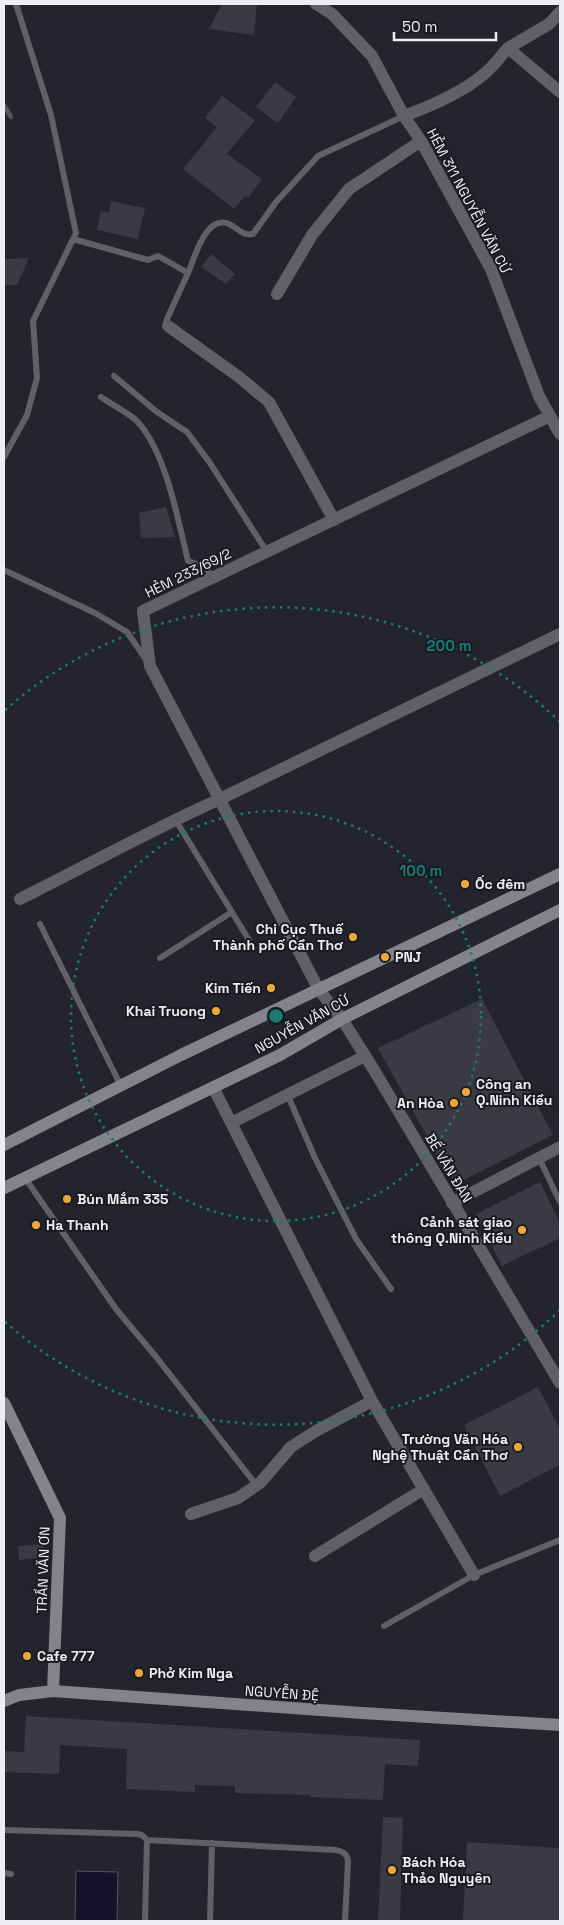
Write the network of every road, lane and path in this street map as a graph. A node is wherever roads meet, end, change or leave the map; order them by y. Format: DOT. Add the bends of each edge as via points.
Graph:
graph roads {
  1 [pos="16,4"];
  2 [pos="316,4"];
  3 [pos="560,12"];
  4 [pos="508,48"];
  5 [pos="560,92"];
  6 [pos="404,116"];
  7 [pos="421,141"];
  8 [pos="73,239"];
  9 [pos="188,273"];
  10 [pos="277,294"];
  11 [pos="168,326"];
  12 [pos="114,376"];
  13 [pos="101,397"];
  14 [pos="553,415"];
  15 [pos="560,434"];
  16 [pos="4,457"];
  17 [pos="334,520"];
  18 [pos="267,552"];
  19 [pos="4,570"];
  20 [pos="212,578"];
  21 [pos="560,634"];
  22 [pos="150,666"];
  23 [pos="220,800"];
  24 [pos="175,819"];
  25 [pos="560,874"];
  26 [pos="20,899"];
  27 [pos="560,910"];
  28 [pos="232,912"];
  29 [pos="40,924"];
  30 [pos="249,940"];
  31 [pos="160,958"];
  32 [pos="319,990"];
  33 [pos="342,1019"];
  34 [pos="365,1056"];
  35 [pos="121,1086"];
  36 [pos="213,1087"];
  37 [pos="288,1096"];
  38 [pos="231,1123"];
  39 [pos="4,1146"];
  40 [pos="560,1147"];
  41 [pos="539,1158"];
  42 [pos="25,1178"];
  43 [pos="4,1188"];
  44 [pos="560,1202"];
  45 [pos="452,1203"];
  46 [pos="390,1289"];
  47 [pos="560,1383"];
  48 [pos="372,1400"];
  49 [pos="4,1404"];
  50 [pos="256,1486"];
  51 [pos="424,1489"];
  52 [pos="191,1514"];
  53 [pos="560,1540"];
  54 [pos="315,1556"];
  55 [pos="474,1575"];
  56 [pos="384,1626"];
  57 [pos="54,1691"];
  58 [pos="4,1701"];
  59 [pos="560,1725"];
  60 [pos="4,1830"];
  61 [pos="147,1840"];
  62 [pos="212,1843"];
  63 [pos="145,1921"];
  64 [pos="210,1921"];
  65 [pos="345,1921"];
  1 -- 8 [label="lane" via="51,114 76,233"];
  2 -- 6 [label="street, HẺM 311 NGUYỄN VĂN CỪ" via="332,14 372,56"];
  3 -- 4 [label="street" via="549,24"];
  4 -- 5 [label="street"];
  4 -- 6 [label="street" via="475,80 444,99"];
  6 -- 7 [label="street, HẺM 311 NGUYỄN VĂN CỪ"];
  6 -- 9 [label="lane" via="318,156 276,202 253,234 247,235 229,224 212,224"];
  7 -- 10 [label="street" via="349,188 312,235"];
  7 -- 14 [label="street, HẺM 311 NGUYỄN VĂN CỪ" via="491,269 539,396"];
  8 -- 9 [label="lane" via="148,260 158,256"];
  8 -- 16 [label="lane" via="33,321 37,378 27,415"];
  9 -- 11 [label="lane" via="167,319"];
  11 -- 17 [label="street" via="269,402"];
  12 -- 18 [label="lane" via="187,432"];
  13 -- 20 [label="lane" via="136,421 155,447 172,496 188,561 206,567"];
  14 -- 15 [label="street, HẺM 311 NGUYỄN VĂN CỪ"];
  14 -- 17 [label="street, HẺM 233/69/2"];
  17 -- 18 [label="street, HẺM 233/69/2"];
  18 -- 20 [label="street, HẺM 233/69/2"];
  19 -- 22 [label="lane" via="58,594 127,632"];
  20 -- 22 [label="street, HẺM 233/69/2" via="143,611"];
  21 -- 23 [label="street"];
  22 -- 23 [label="street, HẺM 233/69/2"];
  23 -- 24 [label="street"];
  23 -- 32 [label="street, HẺM 233/69/2"];
  24 -- 26 [label="street"];
  24 -- 28 [label="lane"];
  25 -- 32 [label="main road, NGUYỄN VĂN CỪ"];
  27 -- 33 [label="main road, NGUYỄN VĂN CỪ"];
  28 -- 30 [label="lane"];
  28 -- 31 [label="lane"];
  29 -- 35 [label="lane"];
  32 -- 33 [label="street, HẺM 233/69/2"];
  32 -- 35 [label="main road, NGUYỄN VĂN CỪ"];
  33 -- 34 [label="street, BẾ VĂN ĐÀN"];
  33 -- 36 [label="main road, NGUYỄN VĂN CỪ" via="280,1055"];
  34 -- 37 [label="street"];
  34 -- 45 [label="street, BẾ VĂN ĐÀN"];
  35 -- 39 [label="main road, NGUYỄN VĂN CỪ"];
  36 -- 38 [label="street"];
  36 -- 42 [label="main road, NGUYỄN VĂN CỪ"];
  37 -- 38 [label="street"];
  37 -- 46 [label="lane" via="356,1239"];
  38 -- 48 [label="street"];
  40 -- 41 [label="street"];
  41 -- 44 [label="lane"];
  41 -- 45 [label="street"];
  42 -- 43 [label="main road, NGUYỄN VĂN CỪ"];
  42 -- 50 [label="lane" via="116,1309"];
  45 -- 47 [label="street, BẾ VĂN ĐÀN"];
  48 -- 50 [label="street" via="291,1447"];
  48 -- 51 [label="street"];
  49 -- 57 [label="main road, TRẦN VĂN ƠN" via="60,1518"];
  50 -- 52 [label="street" via="238,1498"];
  51 -- 54 [label="street"];
  51 -- 55 [label="street"];
  53 -- 55 [label="lane"];
  55 -- 56 [label="lane"];
  57 -- 58 [label="main road, NGUYỄN ĐỆ"];
  57 -- 59 [label="main road, NGUYỄN ĐỆ"];
  60 -- 61 [label="lane" via="137,1834"];
  61 -- 62 [label="lane"];
  61 -- 63 [label="lane"];
  62 -- 64 [label="lane"];
  62 -- 65 [label="lane" via="343,1852 348,1861"];
}
